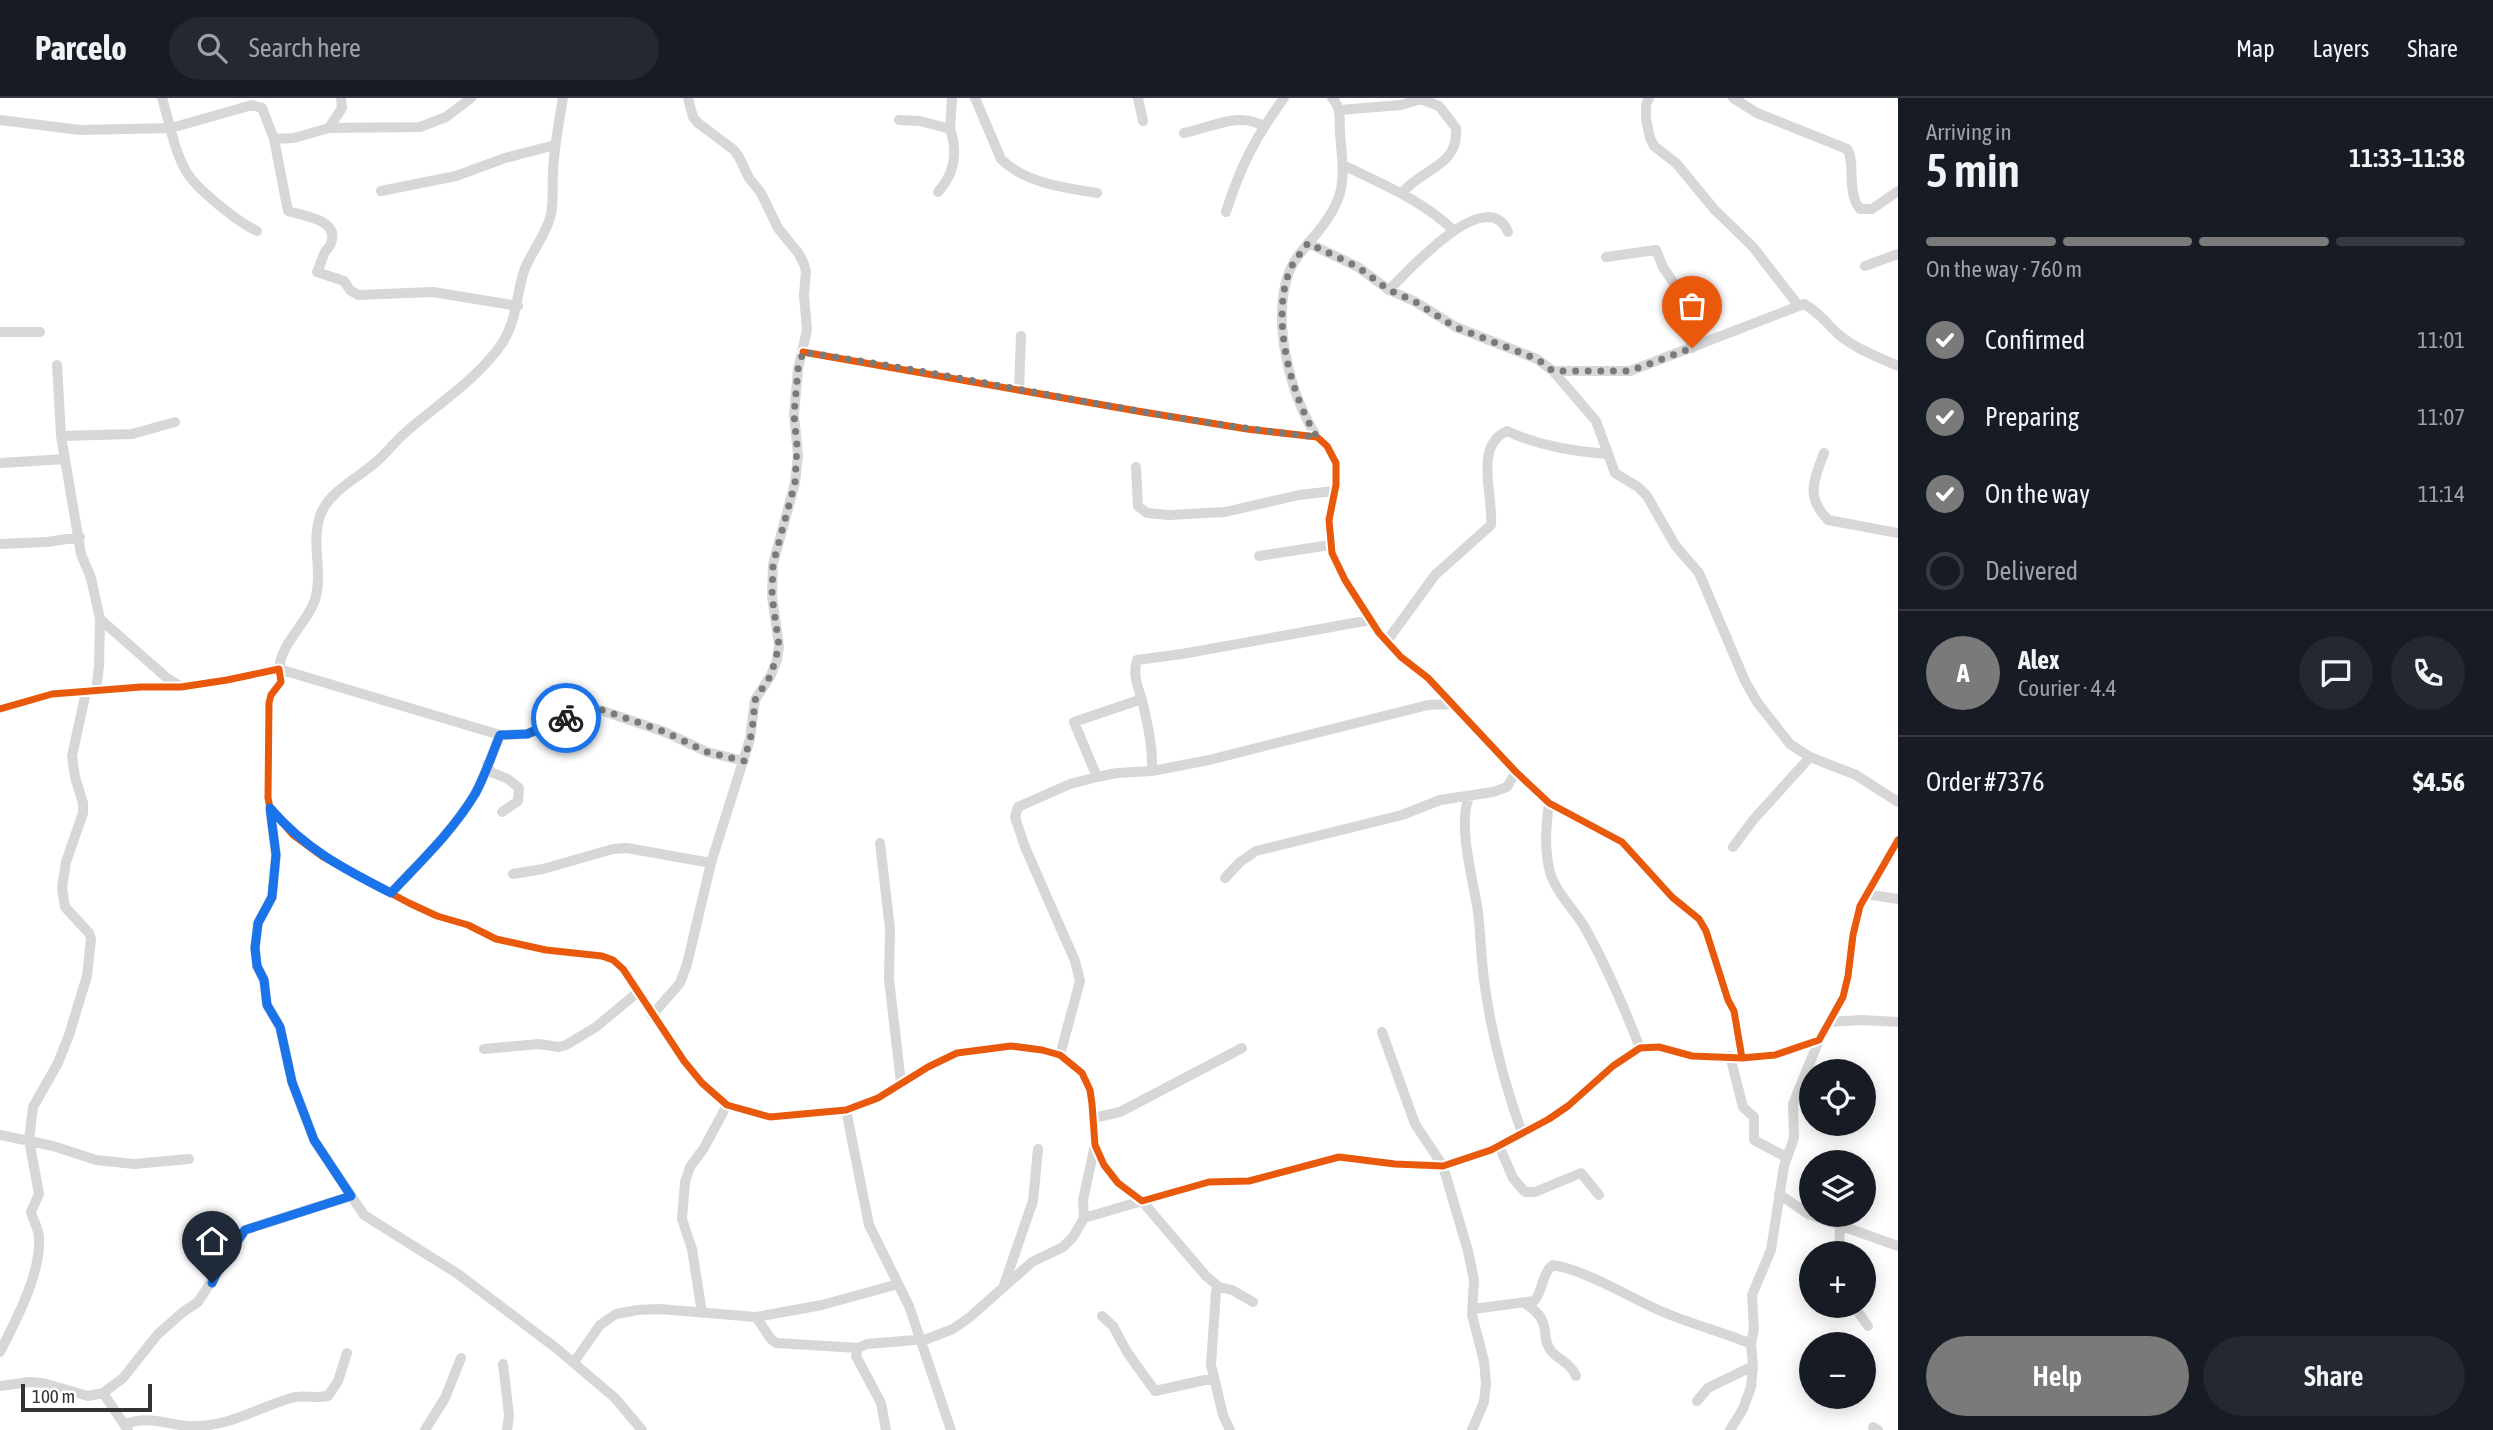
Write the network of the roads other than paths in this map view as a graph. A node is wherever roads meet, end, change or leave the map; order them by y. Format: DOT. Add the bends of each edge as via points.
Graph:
graph roads {
  1 [pos="162,98"];
  2 [pos="341,98"];
  3 [pos="471,98"];
  4 [pos="563,98"];
  5 [pos="688,98"];
  6 [pos="952,98"];
  7 [pos="975,98"];
  8 [pos="1138,98"];
  9 [pos="1284,98"];
  10 [pos="1332,98"];
  11 [pos="1648,98"];
  12 [pos="1733,98"];
  13 [pos="1421,99"];
  14 [pos="1340,110"];
  15 [pos="0,120"];
  16 [pos="899,120"];
  17 [pos="1143,121"];
  18 [pos="1263,126"];
  19 [pos="171,128"];
  20 [pos="329,128"];
  21 [pos="950,129"];
  22 [pos="1184,133"];
  23 [pos="274,139"];
  24 [pos="555,145"];
  25 [pos="1343,165"];
  26 [pos="381,191"];
  27 [pos="1898,191"];
  28 [pos="938,192"];
  29 [pos="1097,193"];
  30 [pos="1402,193"];
  31 [pos="1226,212"];
  32 [pos="1453,230"];
  33 [pos="257,231"];
  34 [pos="1508,232"];
  35 [pos="1308,243"];
  36 [pos="1898,254"];
  37 [pos="1606,257"];
  38 [pos="1865,266"];
  39 [pos="1389,290"];
  40 [pos="1798,304"];
  41 [pos="517,306"];
  42 [pos="0,332"];
  43 [pos="40,332"];
  44 [pos="1021,336"];
  45 [pos="1692,348"];
  46 [pos="803,352"];
  47 [pos="57,365"];
  48 [pos="1898,366"];
  49 [pos="1553,371"];
  50 [pos="1019,389"];
  51 [pos="175,422"];
  52 [pos="61,436"];
  53 [pos="1317,437"];
  54 [pos="1824,453"];
  55 [pos="1607,454"];
  56 [pos="65,459"];
  57 [pos="0,463"];
  58 [pos="1136,467"];
  59 [pos="1334,491"];
  60 [pos="1898,533"];
  61 [pos="80,537"];
  62 [pos="0,544"];
  63 [pos="1330,545"];
  64 [pos="1259,556"];
  65 [pos="100,619"];
  66 [pos="1370,620"];
  67 [pos="1387,641"];
  68 [pos="279,669"];
  69 [pos="180,687"];
  70 [pos="91,691"];
  71 [pos="1142,699"];
  72 [pos="1451,704"];
  73 [pos="0,709"];
  74 [pos="500,735"];
  75 [pos="1810,757"];
  76 [pos="744,761"];
  77 [pos="487,764"];
  78 [pos="1152,771"];
  79 [pos="1516,772"];
  80 [pos="1097,777"];
  81 [pos="1470,796"];
  82 [pos="1898,802"];
  83 [pos="1549,803"];
  84 [pos="270,808"];
  85 [pos="502,812"];
  86 [pos="1898,840"];
  87 [pos="880,843"];
  88 [pos="1733,847"];
  89 [pos="711,863"];
  90 [pos="513,874"];
  91 [pos="1225,878"];
  92 [pos="391,893"];
  93 [pos="1866,894"];
  94 [pos="1898,898"];
  95 [pos="638,992"];
  96 [pos="652,1015"];
  97 [pos="1829,1022"];
  98 [pos="1898,1022"];
  99 [pos="1382,1032"];
  100 [pos="1819,1040"];
  101 [pos="1242,1048"];
  102 [pos="1640,1048"];
  103 [pos="484,1049"];
  104 [pos="1060,1055"];
  105 [pos="1730,1056"];
  106 [pos="1742,1058"];
  107 [pos="901,1083"];
  108 [pos="727,1105"];
  109 [pos="846,1110"];
  110 [pos="1093,1118"];
  111 [pos="1522,1133"];
  112 [pos="0,1135"];
  113 [pos="29,1140"];
  114 [pos="1095,1145"];
  115 [pos="1499,1146"];
  116 [pos="1038,1149"];
  117 [pos="1786,1157"];
  118 [pos="189,1159"];
  119 [pos="1443,1166"];
  120 [pos="1779,1194"];
  121 [pos="1599,1195"];
  122 [pos="351,1196"];
  123 [pos="1142,1201"];
  124 [pos="1799,1210"];
  125 [pos="1084,1218"];
  126 [pos="1843,1227"];
  127 [pos="1898,1245"];
  128 [pos="898,1284"];
  129 [pos="1004,1286"];
  130 [pos="1219,1287"];
  131 [pos="1253,1302"];
  132 [pos="1526,1304"];
  133 [pos="1473,1309"];
  134 [pos="702,1313"];
  135 [pos="756,1317"];
  136 [pos="1102,1317"];
  137 [pos="1862,1318"];
  138 [pos="1868,1326"];
  139 [pos="919,1340"];
  140 [pos="1751,1343"];
  141 [pos="858,1348"];
  142 [pos="0,1352"];
  143 [pos="347,1353"];
  144 [pos="461,1358"];
  145 [pos="574,1362"];
  146 [pos="503,1364"];
  147 [pos="1754,1366"];
  148 [pos="1576,1376"];
  149 [pos="1214,1378"];
  150 [pos="2,1382"];
  151 [pos="103,1393"];
  152 [pos="1697,1401"];
  153 [pos="126,1428"];
  154 [pos="425,1430"];
  155 [pos="507,1430"];
  156 [pos="642,1430"];
  157 [pos="886,1430"];
  158 [pos="951,1430"];
  159 [pos="1230,1430"];
  160 [pos="1472,1430"];
  161 [pos="1730,1430"];
  1 -- 19 [label="street"];
  2 -- 20 [label="street" via="342,108"];
  3 -- 20 [label="street" via="446,117 420,127"];
  4 -- 24 [label="street"];
  5 -- 46 [label="street" via="698,123 734,150 804,264 807,330"];
  6 -- 21 [label="street"];
  7 -- 29 [label="street" via="1007,165 1048,184"];
  8 -- 17 [label="street"];
  9 -- 18 [label="street"];
  10 -- 14 [label="street"];
  11 -- 40 [label="street" via="1646,119 1654,146 1676,163 1753,247"];
  12 -- 27 [label="street" via="1757,113 1847,149 1860,209 1875,207"];
  13 -- 14 [label="street"];
  13 -- 30 [label="street" via="1447,114 1457,136 1451,155"];
  14 -- 25 [label="street"];
  15 -- 19 [label="street" via="80,130"];
  16 -- 21 [label="street"];
  18 -- 22 [label="street" via="1233,120"];
  18 -- 31 [label="street" via="1241,166"];
  19 -- 23 [label="street" via="259,105"];
  19 -- 33 [label="street" via="187,172 207,194"];
  20 -- 23 [label="street"];
  21 -- 28 [label="street" via="956,154"];
  23 -- 41 [label="street" via="288,211 322,221 330,229 331,245 317,272 344,281 358,295 432,292"];
  24 -- 26 [label="street" via="456,176"];
  24 -- 41 [label="street" via="551,215 524,270"];
  25 -- 30 [label="street"];
  25 -- 35 [label="street" via="1337,205"];
  30 -- 32 [label="street"];
  32 -- 34 [label="street" via="1494,218 1502,221"];
  32 -- 39 [label="street"];
  35 -- 39 [label="street" via="1358,267"];
  35 -- 53 [label="street" via="1289,271 1283,316 1290,372 1305,419"];
  36 -- 38 [label="street"];
  37 -- 45 [label="street" via="1656,250 1675,285"];
  39 -- 49 [label="street" via="1455,327 1537,359"];
  40 -- 45 [label="street"];
  40 -- 48 [label="street" via="1812,308 1839,335"];
  41 -- 68 [label="street" via="504,340 492,356 378,460 332,495 316,524 316,597 291,636"];
  42 -- 43 [label="street"];
  44 -- 50 [label="street"];
  45 -- 49 [label="street" via="1630,371"];
  46 -- 50 [label="street"];
  46 -- 76 [label="street" via="794,415 795,483 773,564 779,646 771,675 755,700"];
  47 -- 52 [label="street"];
  49 -- 55 [label="street" via="1596,421"];
  50 -- 53 [label="street"];
  51 -- 52 [label="street" via="132,433"];
  52 -- 56 [label="street"];
  53 -- 59 [label="street" via="1335,463"];
  54 -- 60 [label="street" via="1812,491 1821,514 1828,520"];
  55 -- 67 [label="street" via="1552,446 1507,431 1499,435 1488,466 1491,525 1434,575"];
  55 -- 75 [label="street" via="1615,473 1647,496 1675,545 1699,573 1757,702 1790,744"];
  56 -- 57 [label="street"];
  56 -- 61 [label="street"];
  58 -- 59 [label="street" via="1138,506 1147,513 1225,513"];
  59 -- 63 [label="street"];
  61 -- 62 [label="street"];
  61 -- 65 [label="street"];
  63 -- 64 [label="street"];
  63 -- 66 [label="street" via="1336,564"];
  65 -- 69 [label="street"];
  65 -- 70 [label="street" via="99,666"];
  66 -- 67 [label="street"];
  66 -- 71 [label="street" via="1136,660 1135,680"];
  67 -- 72 [label="street"];
  68 -- 69 [label="street"];
  68 -- 74 [label="street"];
  68 -- 84 [label="street" via="281,682 271,695 269,712"];
  69 -- 70 [label="street"];
  70 -- 73 [label="street" via="52,694"];
  70 -- 113 [label="street" via="72,756 83,813 62,888 65,907 91,939 87,976 58,1063 33,1107"];
  71 -- 78 [label="street"];
  71 -- 80 [label="street" via="1074,722"];
  72 -- 78 [label="street" via="1428,705"];
  72 -- 79 [label="street"];
  74 -- 76 [label="street" via="527,734 590,709 603,710 707,752"];
  74 -- 77 [label="street"];
  75 -- 82 [label="street" via="1856,775"];
  75 -- 88 [label="street"];
  76 -- 89 [label="street"];
  77 -- 85 [label="street" via="491,772 519,788 518,801"];
  77 -- 92 [label="street" via="476,792 449,833"];
  78 -- 80 [label="street"];
  79 -- 81 [label="street" via="1507,787"];
  79 -- 83 [label="street"];
  80 -- 104 [label="street" via="1029,801 1018,807 1015,817 1080,981"];
  81 -- 91 [label="street" via="1440,800 1402,815 1256,851"];
  81 -- 111 [label="street" via="1465,807 1467,841 1485,990"];
  83 -- 102 [label="street" via="1544,841 1550,873 1593,943"];
  83 -- 106 [label="street" via="1622,842 1644,869 1702,922 1734,1011"];
  84 -- 92 [label="street" via="293,835 323,857"];
  84 -- 122 [label="street" via="276,855 272,897 258,923 257,966 314,1140"];
  86 -- 93 [label="street"];
  87 -- 107 [label="street"];
  89 -- 90 [label="street" via="627,848"];
  89 -- 96 [label="street" via="680,983"];
  92 -- 95 [label="street" via="496,939 613,960"];
  93 -- 94 [label="street"];
  93 -- 97 [label="street" via="1856,918 1843,997"];
  95 -- 96 [label="street"];
  95 -- 103 [label="street" via="566,1045"];
  96 -- 108 [label="street" via="702,1083"];
  97 -- 98 [label="street"];
  97 -- 100 [label="street"];
  99 -- 119 [label="street" via="1415,1124"];
  100 -- 106 [label="street" via="1776,1055"];
  100 -- 117 [label="street" via="1793,1104 1794,1138"];
  101 -- 110 [label="street" via="1120,1112"];
  102 -- 105 [label="street"];
  102 -- 111 [label="street" via="1561,1111"];
  104 -- 107 [label="street" via="1023,1046 968,1051"];
  104 -- 110 [label="street" via="1082,1073 1090,1090"];
  105 -- 106 [label="street"];
  105 -- 117 [label="street" via="1742,1107 1754,1117 1754,1140"];
  107 -- 109 [label="street"];
  108 -- 109 [label="street" via="770,1117"];
  108 -- 134 [label="street" via="685,1182 682,1219 690,1238"];
  109 -- 128 [label="street" via="869,1225"];
  110 -- 114 [label="street"];
  111 -- 115 [label="street"];
  112 -- 113 [label="street"];
  113 -- 118 [label="street" via="96,1160 134,1164"];
  113 -- 142 [label="street" via="39,1190 32,1212 38,1248 23,1308"];
  114 -- 123 [label="street" via="1118,1183"];
  114 -- 125 [label="street" via="1083,1200"];
  115 -- 119 [label="street"];
  115 -- 121 [label="street" via="1513,1178 1525,1192 1580,1173"];
  116 -- 129 [label="street" via="1033,1201"];
  117 -- 120 [label="street"];
  119 -- 123 [label="street" via="1339,1157 1249,1181 1209,1182"];
  119 -- 133 [label="street" via="1468,1251"];
  120 -- 124 [label="street"];
  120 -- 140 [label="street" via="1771,1250 1752,1295"];
  122 -- 145 [label="street" via="364,1215 458,1274"];
  122 -- 151 [label="street" via="245,1230 198,1302 158,1334 122,1378"];
  123 -- 125 [label="street"];
  123 -- 130 [label="street"];
  125 -- 129 [label="street" via="1063,1247 1032,1262"];
  126 -- 127 [label="street"];
  128 -- 135 [label="street"];
  128 -- 139 [label="street"];
  129 -- 139 [label="street" via="961,1324"];
  130 -- 131 [label="street"];
  130 -- 149 [label="street" via="1211,1365"];
  132 -- 133 [label="street"];
  132 -- 140 [label="street" via="1540,1295 1546,1272 1553,1265 1666,1314"];
  132 -- 148 [label="street" via="1545,1322 1552,1352 1573,1368"];
  133 -- 160 [label="street" via="1486,1383 1484,1402"];
  134 -- 135 [label="street"];
  134 -- 145 [label="street" via="659,1309 616,1314 600,1325"];
  135 -- 141 [label="street" via="776,1343"];
  136 -- 149 [label="street" via="1113,1326 1155,1391"];
  137 -- 138 [label="street"];
  139 -- 141 [label="street"];
  139 -- 158 [label="street"];
  140 -- 147 [label="street"];
  141 -- 157 [label="street" via="856,1356 881,1403"];
  143 -- 153 [label="street" via="328,1396 293,1397 237,1419 196,1427 150,1419"];
  144 -- 154 [label="street"];
  145 -- 156 [label="street" via="615,1398"];
  146 -- 155 [label="street"];
  147 -- 152 [label="street" via="1708,1388"];
  147 -- 161 [label="street" via="1747,1398"];
  149 -- 159 [label="street"];
  150 -- 151 [label="street" via="43,1383 88,1396"];
  151 -- 153 [label="street"];
}
